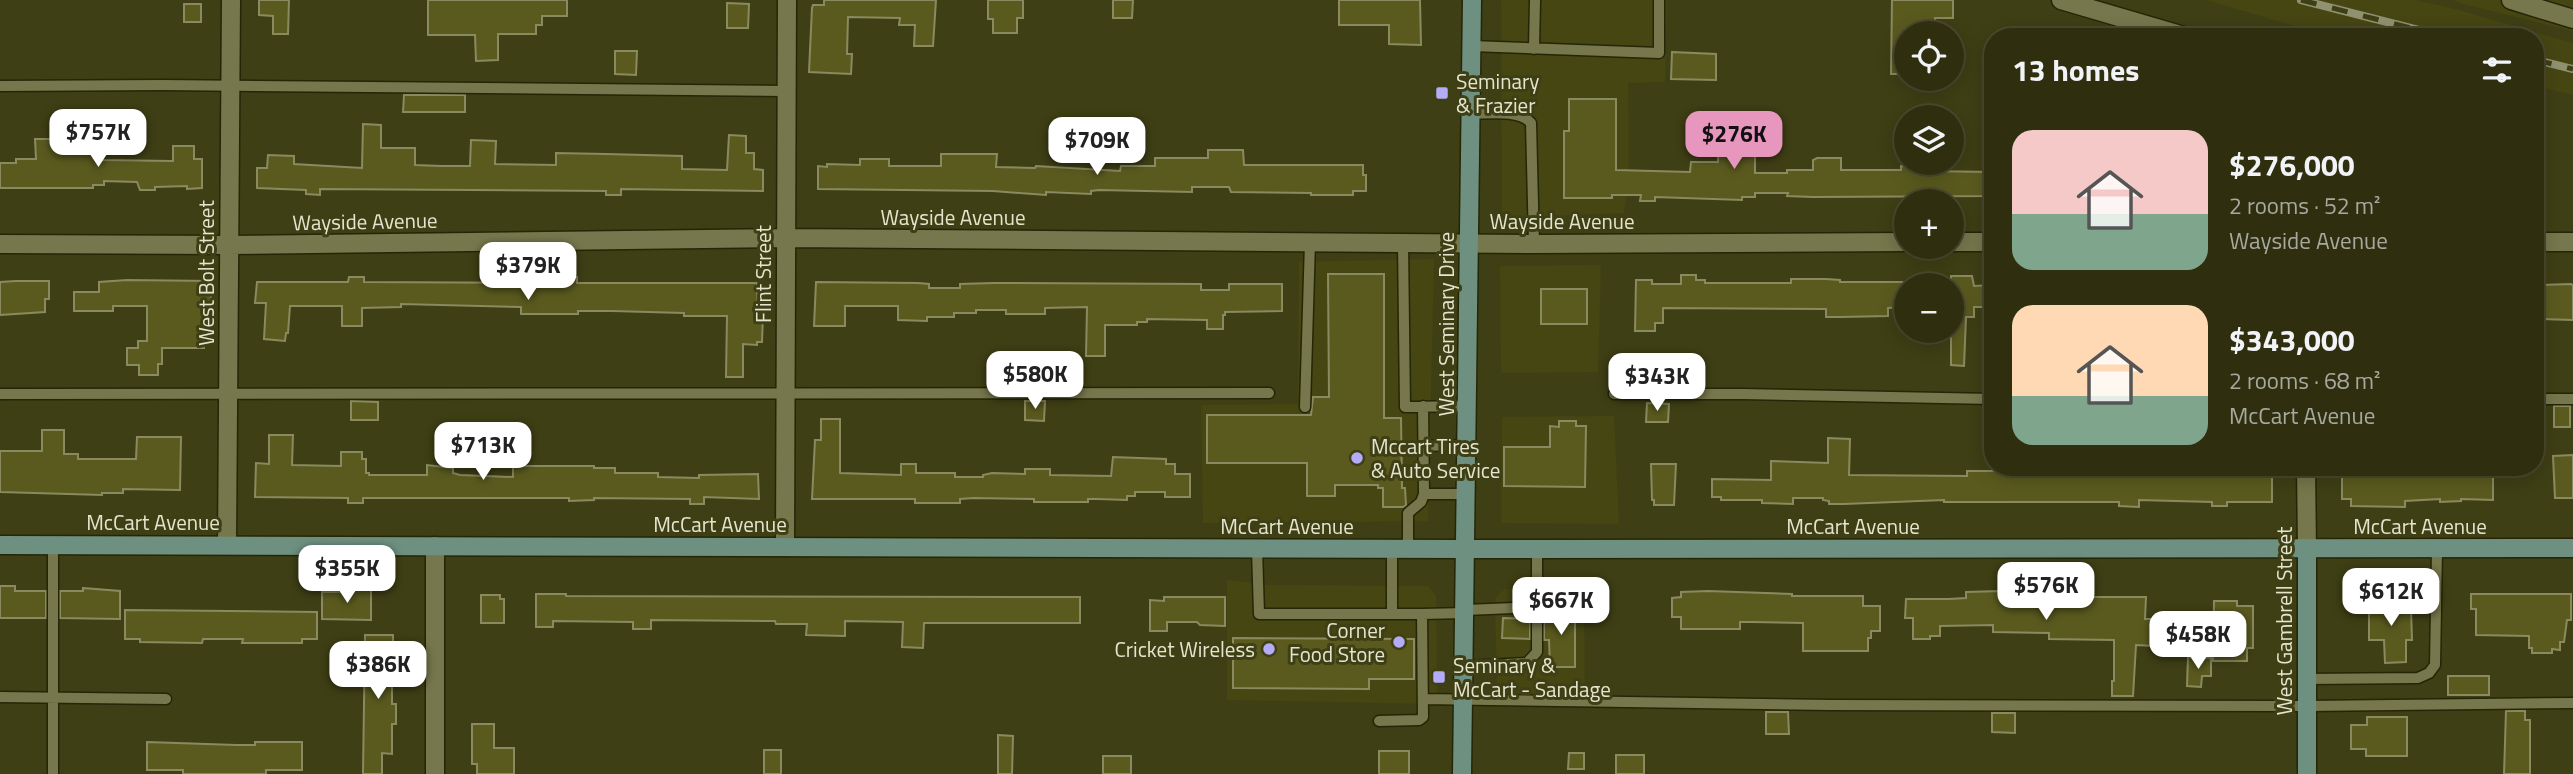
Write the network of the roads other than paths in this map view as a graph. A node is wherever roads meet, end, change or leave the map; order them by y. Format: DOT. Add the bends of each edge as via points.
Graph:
graph roads {
  1 [pos="231,0"];
  2 [pos="787,0"];
  3 [pos="1472,0"];
  4 [pos="1535,0"];
  5 [pos="1659,0"];
  6 [pos="2061,0"];
  7 [pos="2519,1"];
  8 [pos="2573,19"];
  9 [pos="2156,28"];
  10 [pos="1471,47"];
  11 [pos="1534,49"];
  12 [pos="0,86"];
  13 [pos="231,87"];
  14 [pos="786,91"];
  15 [pos="1470,114"];
  16 [pos="786,238"];
  17 [pos="1310,242"];
  18 [pos="1894,242"];
  19 [pos="1964,242"];
  20 [pos="1984,242"];
  21 [pos="2544,242"];
  22 [pos="2573,242"];
  23 [pos="1403,243"];
  24 [pos="1469,243"];
  25 [pos="0,244"];
  26 [pos="1534,244"];
  27 [pos="229,245"];
  28 [pos="785,392"];
  29 [pos="1269,393"];
  30 [pos="0,394"];
  31 [pos="228,394"];
  32 [pos="1615,394"];
  33 [pos="1984,398"];
  34 [pos="2544,399"];
  35 [pos="2573,399"];
  36 [pos="1468,406"];
  37 [pos="1305,407"];
  38 [pos="1423,407"];
  39 [pos="1468,445"];
  40 [pos="1423,446"];
  41 [pos="2306,476"];
  42 [pos="1424,494"];
  43 [pos="1467,494"];
  44 [pos="0,545"];
  45 [pos="53,545"];
  46 [pos="227,545"];
  47 [pos="435,546"];
  48 [pos="785,547"];
  49 [pos="2573,548"];
  50 [pos="1256,549"];
  51 [pos="1400,549"];
  52 [pos="1466,549"];
  53 [pos="1537,549"];
  54 [pos="2307,549"];
  55 [pos="2437,549"];
  56 [pos="1537,607"];
  57 [pos="1465,611"];
  58 [pos="1392,614"];
  59 [pos="1422,614"];
  60 [pos="1464,666"];
  61 [pos="2307,679"];
  62 [pos="0,697"];
  63 [pos="53,698"];
  64 [pos="166,699"];
  65 [pos="1423,699"];
  66 [pos="1463,700"];
  67 [pos="2573,703"];
  68 [pos="2307,706"];
  69 [pos="1379,721"];
  70 [pos="53,774"];
  71 [pos="435,774"];
  72 [pos="1462,774"];
  73 [pos="2307,774"];
  1 -- 13 [label="street, West Bolt Street"];
  2 -- 14 [label="street, Flint Street"];
  3 -- 10 [label="main road, West Seminary Drive"];
  4 -- 11 [label="lane"];
  5 -- 11 [label="lane" via="1659,52"];
  6 -- 9 [label="street"];
  7 -- 8 [label="street"];
  10 -- 11 [label="lane"];
  10 -- 15 [label="main road, West Seminary Drive"];
  12 -- 13 [label="lane"];
  13 -- 14 [label="lane"];
  13 -- 27 [label="street, West Bolt Street"];
  14 -- 16 [label="street, Flint Street"];
  15 -- 24 [label="main road, West Seminary Drive"];
  15 -- 26 [label="lane" via="1522,116 1531,123"];
  16 -- 17 [label="street, Wayside Avenue"];
  16 -- 27 [label="street, Wayside Avenue"];
  16 -- 28 [label="street, Flint Street"];
  17 -- 23 [label="street, Wayside Avenue"];
  17 -- 37 [label="lane"];
  18 -- 26 [label="street, Wayside Avenue"];
  19 -- 20 [label="street"];
  21 -- 22 [label="street"];
  23 -- 24 [label="street, Wayside Avenue"];
  23 -- 38 [label="lane" via="1405,407"];
  24 -- 26 [label="street, Wayside Avenue"];
  24 -- 36 [label="main road, West Seminary Drive"];
  25 -- 27 [label="street, Wayside Avenue"];
  27 -- 31 [label="street, West Bolt Street"];
  28 -- 29 [label="lane"];
  28 -- 31 [label="lane"];
  28 -- 48 [label="street, Flint Street"];
  30 -- 31 [label="lane"];
  31 -- 46 [label="street, West Bolt Street"];
  32 -- 33 [label="lane"];
  34 -- 35 [label="lane"];
  36 -- 38 [label="lane"];
  36 -- 39 [label="main road, West Seminary Drive"];
  38 -- 40 [label="lane"];
  39 -- 40 [label="lane"];
  39 -- 43 [label="main road, West Seminary Drive"];
  40 -- 42 [label="lane"];
  41 -- 54 [label="street, West Gambrell Street"];
  42 -- 43 [label="lane"];
  42 -- 51 [label="lane" via="1408,513"];
  43 -- 52 [label="main road, West Seminary Drive"];
  44 -- 45 [label="main road, McCart Avenue"];
  45 -- 46 [label="main road, McCart Avenue"];
  45 -- 63 [label="lane"];
  46 -- 47 [label="main road, McCart Avenue"];
  47 -- 48 [label="main road, McCart Avenue"];
  47 -- 71 [label="street"];
  48 -- 50 [label="main road, McCart Avenue"];
  49 -- 55 [label="main road, McCart Avenue"];
  50 -- 51 [label="main road, McCart Avenue"];
  50 -- 58 [label="lane" via="1259,614"];
  51 -- 52 [label="main road, McCart Avenue"];
  51 -- 58 [label="lane"];
  52 -- 53 [label="main road, McCart Avenue"];
  52 -- 57 [label="main road, West Seminary Drive"];
  53 -- 54 [label="main road, McCart Avenue"];
  53 -- 56 [label="lane"];
  54 -- 55 [label="main road, McCart Avenue"];
  54 -- 61 [label="main road, West Gambrell Street"];
  55 -- 61 [label="lane" via="2435,665 2430,673 2418,678"];
  56 -- 57 [label="lane"];
  56 -- 60 [label="lane" via="1536,652 1528,663"];
  57 -- 59 [label="lane"];
  57 -- 60 [label="main road, West Seminary Drive"];
  58 -- 59 [label="lane"];
  59 -- 65 [label="lane"];
  60 -- 66 [label="main road, West Seminary Drive"];
  61 -- 68 [label="main road, West Gambrell Street"];
  62 -- 63 [label="lane"];
  63 -- 64 [label="lane"];
  63 -- 70 [label="lane"];
  65 -- 66 [label="lane"];
  65 -- 69 [label="lane" via="1422,719"];
  66 -- 68 [label="lane"];
  66 -- 72 [label="main road, West Seminary Drive"];
  67 -- 68 [label="lane"];
  68 -- 73 [label="main road, West Gambrell Street"];
}
